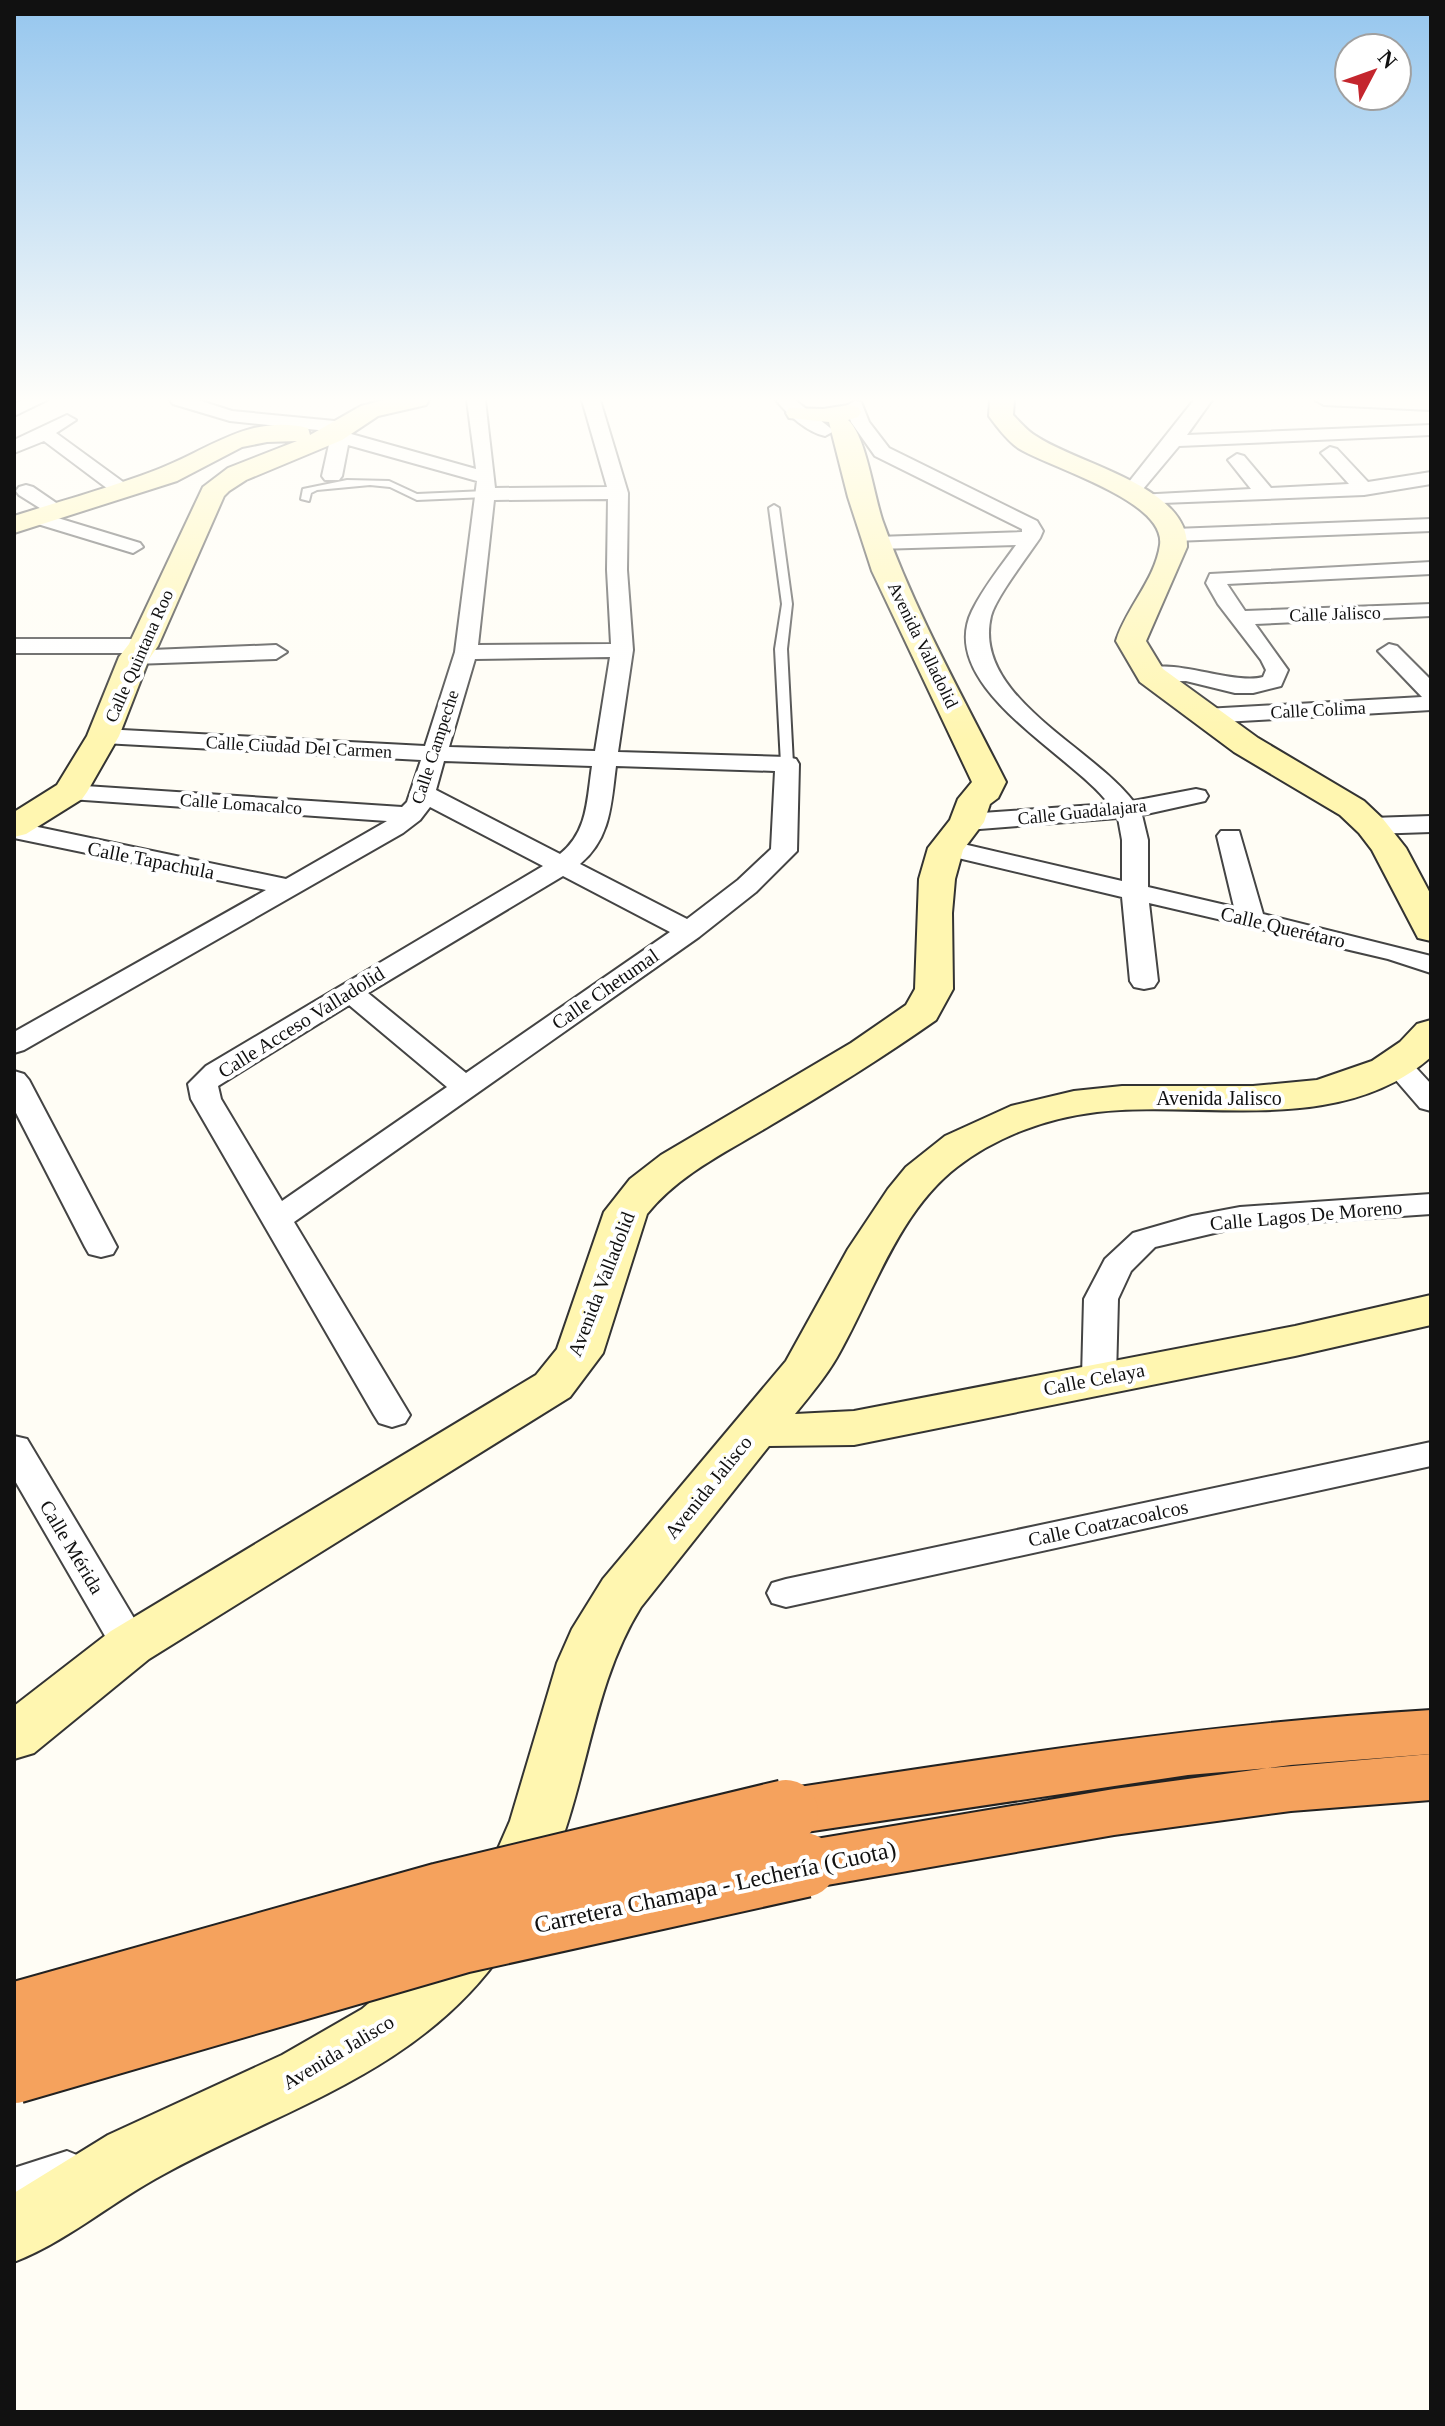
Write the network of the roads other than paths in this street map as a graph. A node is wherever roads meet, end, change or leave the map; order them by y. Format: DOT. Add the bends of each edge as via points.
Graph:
graph roads {
  1 [pos="203,513"];
  2 [pos="483,513"];
  3 [pos="618,513"];
  4 [pos="775,513"];
  5 [pos="840,513"];
  6 [pos="867,513"];
  7 [pos="1009,513"];
  8 [pos="1158,513"];
  9 [pos="36,518"];
  10 [pos="1431,525"];
  11 [pos="1174,535"];
  12 [pos="1030,538"];
  13 [pos="877,543"];
  14 [pos="133,547"];
  15 [pos="1431,568"];
  16 [pos="1431,610"];
  17 [pos="1240,618"];
  18 [pos="14,646"];
  19 [pos="622,650"];
  20 [pos="1389,651"];
  21 [pos="139,652"];
  22 [pos="276,652"];
  23 [pos="466,652"];
  24 [pos="1151,675"];
  25 [pos="1431,693"];
  26 [pos="1431,703"];
  27 [pos="1205,716"];
  28 [pos="103,736"];
  29 [pos="435,754"];
  30 [pos="494,756"];
  31 [pos="604,757"];
  32 [pos="787,764"];
  33 [pos="601,785"];
  34 [pos="70,792"];
  35 [pos="1196,796"];
  36 [pos="417,804"];
  37 [pos="1127,810"];
  38 [pos="963,823"];
  39 [pos="1431,824"];
  40 [pos="1371,826"];
  41 [pos="14,828"];
  42 [pos="1230,836"];
  43 [pos="563,865"];
  44 [pos="289,887"];
  45 [pos="1135,892"];
  46 [pos="1251,921"];
  47 [pos="1431,930"];
  48 [pos="689,931"];
  49 [pos="1431,965"];
  50 [pos="1144,981"];
  51 [pos="349,991"];
  52 [pos="14,1044"];
  53 [pos="1414,1048"];
  54 [pos="14,1080"];
  55 [pos="465,1087"];
  56 [pos="1431,1102"];
  57 [pos="1431,1204"];
  58 [pos="276,1220"];
  59 [pos="101,1247"];
  60 [pos="1431,1310"];
  61 [pos="1099,1377"];
  62 [pos="392,1415"];
  63 [pos="755,1429"];
  64 [pos="14,1448"];
  65 [pos="1431,1454"];
  66 [pos="786,1593"];
  67 [pos="130,1645"];
  68 [pos="1431,1732"];
  69 [pos="14,1737"];
  70 [pos="1431,1777"];
  71 [pos="795,1838"];
  72 [pos="14,2015"];
  73 [pos="14,2071"];
  74 [pos="132,2157"];
  75 [pos="14,2191"];
  76 [pos="14,2230"];
  1 -- 21 [label="street, Calle Quintana Roo"];
  2 -- 23 [label="street, Calle Campeche"];
  3 -- 19 [label="street, Calle Acceso Valladolid"];
  4 -- 32 [label="lane" via="787,604 781,649"];
  5 -- 38 [label="street, Avenida Valladolid" via="857,571 961,784"];
  6 -- 13 [label="street, Avenida Valladolid"];
  7 -- 12 [label="street" via="1030,525"];
  8 -- 11 [label="street"];
  9 -- 14 [label="street"];
  10 -- 11 [label="street"];
  11 -- 24 [label="street" via="1170,557 1131,641"];
  12 -- 13 [label="street"];
  12 -- 37 [label="street" via="981,613 977,638 983,665 1000,692"];
  13 -- 38 [label="street, Avenida Valladolid" via="989,782"];
  15 -- 17 [label="street" via="1217,578 1225,600"];
  16 -- 17 [label="street, Calle Jalisco"];
  17 -- 24 [label="street" via="1272,659 1277,670 1273,681 1234,689 1196,676"];
  18 -- 21 [label="street"];
  19 -- 23 [label="street"];
  19 -- 31 [label="street, Calle Acceso Valladolid"];
  20 -- 25 [label="street"];
  21 -- 22 [label="street"];
  21 -- 28 [label="street, Calle Quintana Roo"];
  23 -- 29 [label="street, Calle Campeche"];
  24 -- 27 [label="street"];
  26 -- 27 [label="street, Calle Colima"];
  27 -- 40 [label="street" via="1325,789"];
  28 -- 29 [label="street, Calle Ciudad Del Carmen"];
  28 -- 34 [label="street, Calle Quintana Roo"];
  29 -- 30 [label="street, Calle Ciudad Del Carmen"];
  29 -- 36 [label="street, Calle Campeche"];
  30 -- 31 [label="street"];
  30 -- 33 [label="street"];
  31 -- 32 [label="street"];
  31 -- 33 [label="street, Calle Acceso Valladolid"];
  32 -- 48 [label="street" via="784,851"];
  33 -- 43 [label="street, Calle Acceso Valladolid" via="595,828 585,847"];
  34 -- 36 [label="street, Calle Lomacalco"];
  34 -- 41 [label="street, Calle Quintana Roo"];
  35 -- 37 [label="street, Calle Guadalajara"];
  36 -- 43 [label="street, Calle Chetumal"];
  36 -- 44 [label="street, Calle Campeche" via="394,828"];
  37 -- 38 [label="street, Calle Guadalajara"];
  37 -- 45 [label="street" via="1133,824"];
  38 -- 45 [label="street, Calle Querétaro"];
  38 -- 67 [label="street, Avenida Valladolid" via="937,879 934,989 922,1012 645,1188 626,1212 579,1353 553,1386"];
  39 -- 40 [label="street"];
  40 -- 47 [label="street"];
  41 -- 44 [label="street, Calle Tapachula"];
  42 -- 46 [label="street"];
  43 -- 48 [label="street, Calle Chetumal"];
  43 -- 51 [label="street, Calle Acceso Valladolid"];
  44 -- 52 [label="street, Calle Campeche"];
  45 -- 46 [label="street, Calle Querétaro"];
  45 -- 50 [label="street"];
  46 -- 49 [label="street, Calle Querétaro"];
  48 -- 55 [label="street, Calle Chetumal"];
  51 -- 55 [label="street"];
  51 -- 58 [label="street, Calle Acceso Valladolid" via="203,1084 206,1099"];
  53 -- 56 [label="street"];
  53 -- 63 [label="street, Avenida Jalisco" via="1352,1086 1323,1094 1072,1103 977,1135 913,1183 816,1353"];
  54 -- 59 [label="street"];
  55 -- 58 [label="street, Calle Chetumal"];
  57 -- 61 [label="street, Calle Lagos De Moreno" via="1240,1217 1144,1240 1117,1266 1101,1299"];
  58 -- 62 [label="street, Calle Acceso Valladolid"];
  60 -- 61 [label="street, Calle Celaya"];
  61 -- 63 [label="street, Calle Celaya" via="854,1428"];
  63 -- 74 [label="street, Avenida Jalisco" via="622,1593 599,1629 584,1663 534,1834 507,1897 461,1962 385,2029 305,2075"];
  64 -- 67 [label="street, Calle Mérida"];
  65 -- 66 [label="street, Calle Coatzacoalcos"];
  67 -- 69 [label="street, Avenida Valladolid"];
  68 -- 71 [label="highway, Carretera Chamapa - Lechería (Cuota)" via="1156,1758"];
  70 -- 71 [label="highway, Carretera Chamapa - Lechería (Cuota)" via="1291,1788 1114,1812"];
  71 -- 72 [label="highway, Carretera Chamapa - Lechería (Cuota), bridge" via="441,1895"];
  71 -- 73 [label="highway, Carretera Chamapa - Lechería (Cuota), bridge"];
  74 -- 75 [label="street, Avenida Jalisco"];
  74 -- 76 [label="street, Avenida Jalisco"];
}
